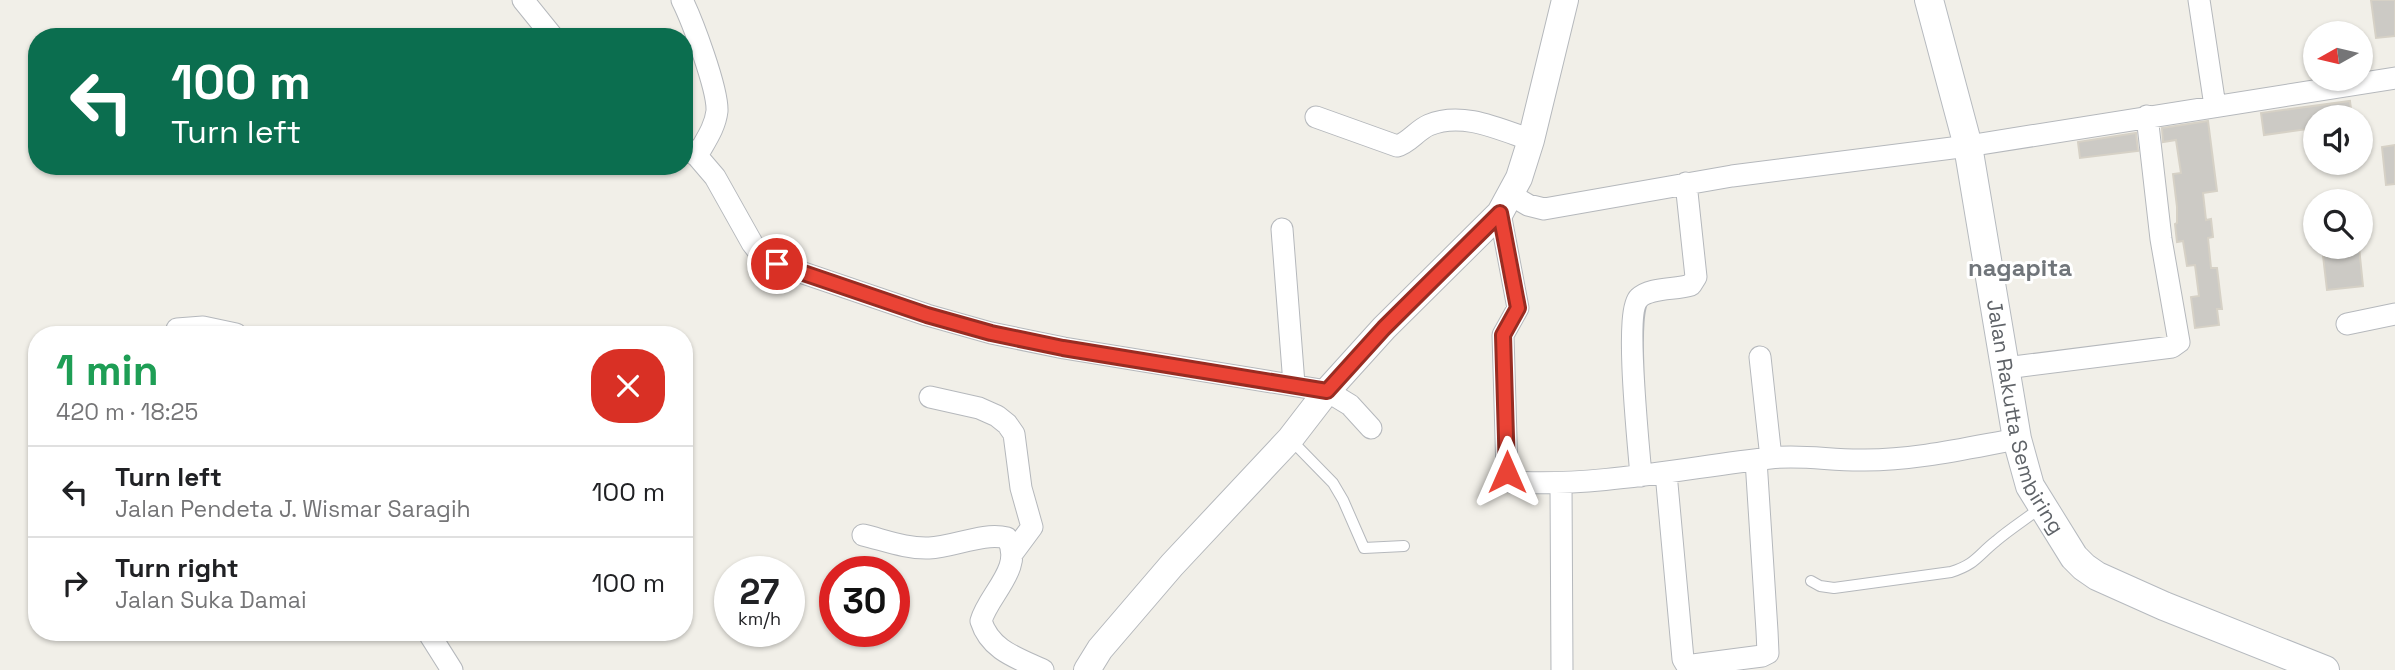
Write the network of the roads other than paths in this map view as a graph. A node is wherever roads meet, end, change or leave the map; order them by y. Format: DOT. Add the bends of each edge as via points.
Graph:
graph roads {
  1 [pos="523,0"];
  2 [pos="682,0"];
  3 [pos="1565,0"];
  4 [pos="1929,0"];
  5 [pos="2199,0"];
  6 [pos="546,28"];
  7 [pos="692,28"];
  8 [pos="693,31"];
  9 [pos="2395,78"];
  10 [pos="2215,106"];
  11 [pos="2147,116"];
  12 [pos="1316,117"];
  13 [pos="1531,140"];
  14 [pos="1968,146"];
  15 [pos="693,148"];
  16 [pos="693,154"];
  17 [pos="1686,183"];
  18 [pos="1506,204"];
  19 [pos="1282,229"];
  20 [pos="2395,314"];
  21 [pos="2347,324"];
  22 [pos="1760,357"];
  23 [pos="2006,368"];
  24 [pos="1294,384"];
  25 [pos="1327,391"];
  26 [pos="930,397"];
  27 [pos="1371,428"];
  28 [pos="1290,439"];
  29 [pos="2017,439"];
  30 [pos="1764,459"];
  31 [pos="1666,473"];
  32 [pos="1641,476"];
  33 [pos="1562,484"];
  34 [pos="2043,506"];
  35 [pos="863,535"];
  36 [pos="1404,546"];
  37 [pos="1012,554"];
  38 [pos="1811,581"];
  39 [pos="434,641"];
  40 [pos="452,670"];
  41 [pos="1043,670"];
  42 [pos="1087,670"];
  43 [pos="1562,670"];
  44 [pos="2325,670"];
  1 -- 6 [label="street"];
  2 -- 7 [label="street"];
  3 -- 13 [label="street"];
  4 -- 14 [label="main road, Jalan Rakutta Sembiring"];
  5 -- 10 [label="street"];
  8 -- 15 [label="street" via="717,109 712,130"];
  9 -- 10 [label="street"];
  10 -- 11 [label="street"];
  11 -- 14 [label="street"];
  11 -- 23 [label="street" via="2179,342 2172,347"];
  12 -- 13 [label="street" via="1397,146 1433,123 1456,121 1478,121"];
  13 -- 18 [label="street"];
  14 -- 17 [label="street"];
  14 -- 23 [label="main road, Jalan Rakutta Sembiring"];
  16 -- 24 [label="street" via="715,177 752,243 762,256 777,264 991,333"];
  17 -- 18 [label="street" via="1544,209"];
  17 -- 32 [label="street" via="1696,277 1691,285 1646,293 1634,305"];
  18 -- 25 [label="street"];
  18 -- 33 [label="street" via="1518,308 1503,335 1508,478 1511,482"];
  19 -- 24 [label="street"];
  20 -- 21 [label="street"];
  22 -- 30 [label="street"];
  23 -- 29 [label="main road, Jalan Rakutta Sembiring"];
  24 -- 25 [label="street"];
  25 -- 27 [label="street" via="1350,405"];
  25 -- 28 [label="street"];
  26 -- 37 [label="street" via="998,416 1014,434 1032,527"];
  28 -- 36 [label="lane" via="1333,483 1364,548"];
  28 -- 42 [label="street" via="1172,565"];
  29 -- 30 [label="street" via="1863,461 1817,456"];
  29 -- 34 [label="main road, Jalan Rakutta Sembiring" via="2030,486"];
  30 -- 31 [label="street"];
  30 -- 31 [label="street" via="1768,653 1762,656 1693,665 1683,659"];
  31 -- 32 [label="street"];
  32 -- 33 [label="street"];
  33 -- 43 [label="street"];
  34 -- 38 [label="lane" via="1980,558 1951,572 1834,588"];
  34 -- 44 [label="main road, Jalan Rakutta Sembiring" via="2074,557 2097,576"];
  35 -- 37 [label="street" via="929,548 997,536 1007,538"];
  37 -- 41 [label="street" via="1011,566 981,621 990,641"];
  39 -- 40 [label="street"];
}
